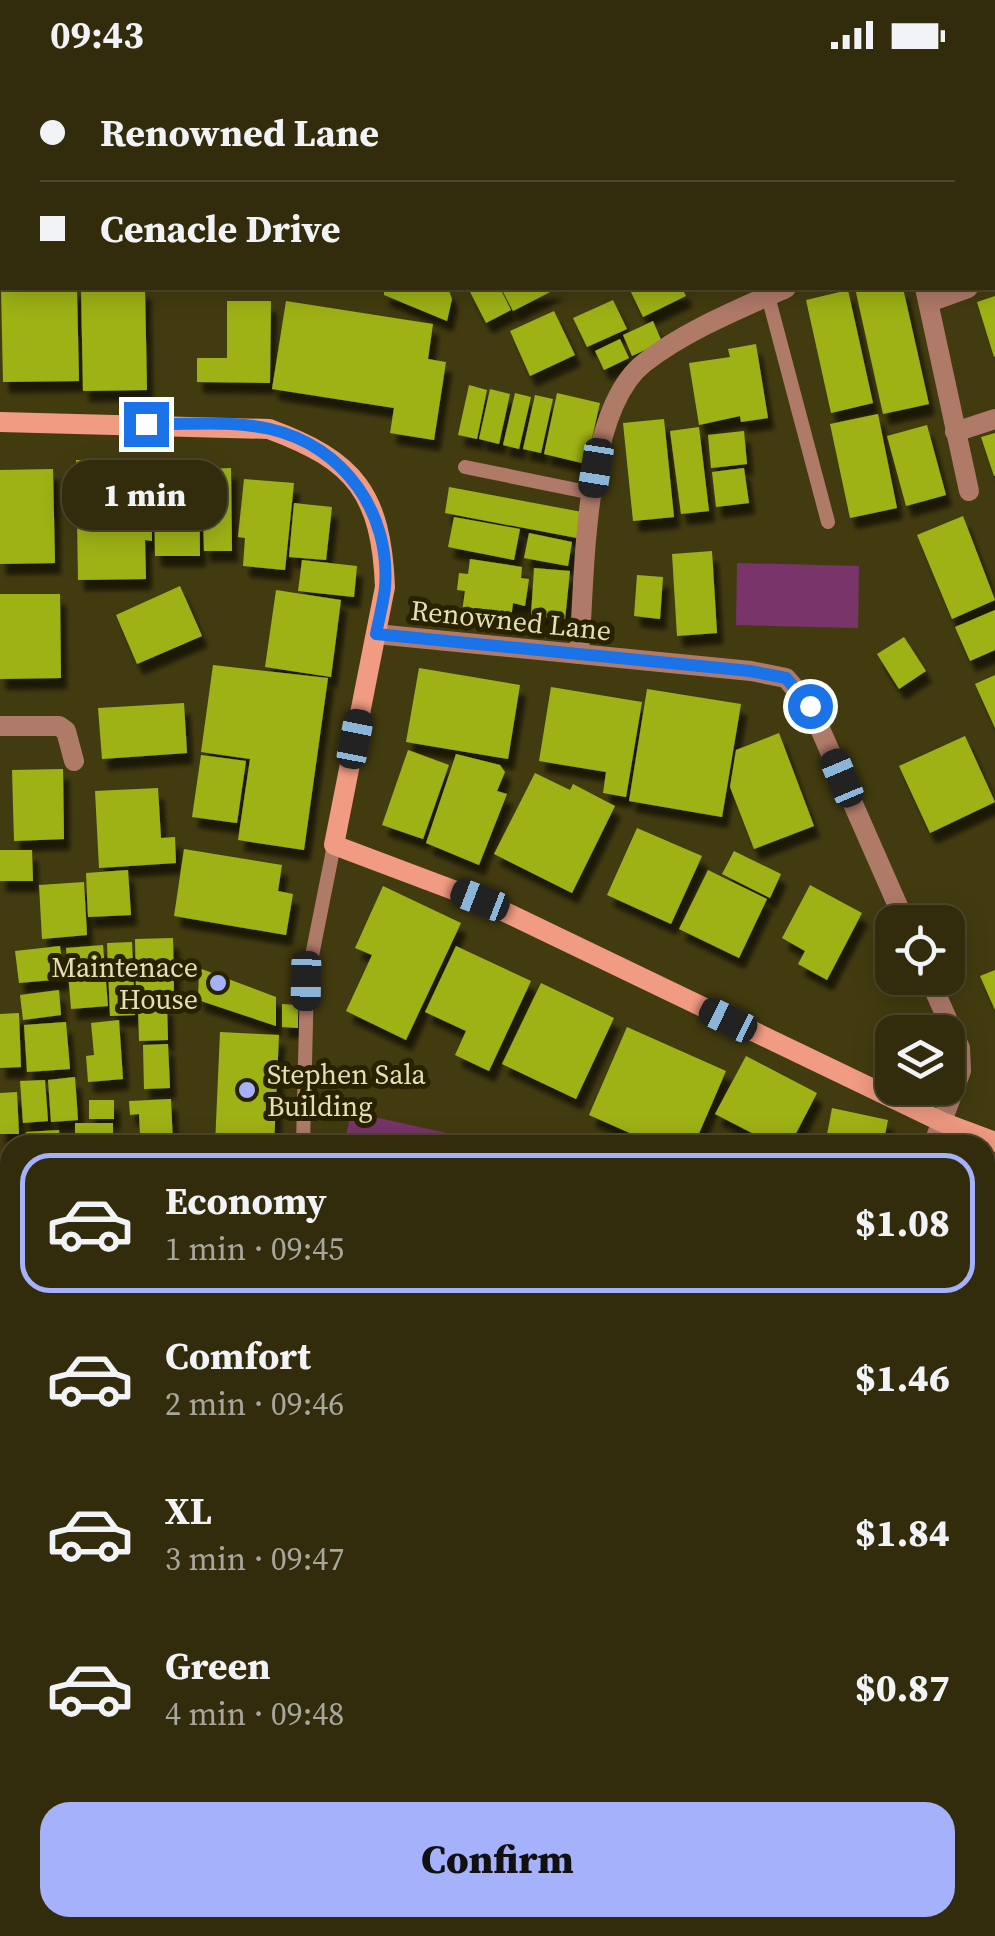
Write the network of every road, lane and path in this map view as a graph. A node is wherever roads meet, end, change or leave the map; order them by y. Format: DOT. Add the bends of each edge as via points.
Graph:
graph roads {
  1 [pos="956,290"];
  2 [pos="777,292"];
  3 [pos="927,295"];
  4 [pos="995,420"];
  5 [pos="0,422"];
  6 [pos="955,432"];
  7 [pos="466,467"];
  8 [pos="970,491"];
  9 [pos="592,493"];
  10 [pos="828,522"];
  11 [pos="376,634"];
  12 [pos="578,654"];
  13 [pos="0,726"];
  14 [pos="74,761"];
  15 [pos="334,844"];
  16 [pos="898,905"];
  17 [pos="937,995"];
  18 [pos="942,1122"];
  19 [pos="303,1135"];
  20 [pos="937,1135"];
  21 [pos="976,1135"];
  1 -- 3 [label="street"];
  2 -- 9 [label="street" via="642,365 616,399"];
  2 -- 10 [label="lane"];
  3 -- 6 [label="street"];
  4 -- 6 [label="street"];
  5 -- 11 [label="street" via="269,428 311,444 357,482 374,513 385,587"];
  6 -- 8 [label="street"];
  7 -- 9 [label="lane"];
  9 -- 12 [label="street"];
  11 -- 12 [label="street, Renowned Lane"];
  11 -- 15 [label="street"];
  12 -- 16 [label="street, Renowned Lane" via="786,678 810,706"];
  13 -- 14 [label="street" via="59,726"];
  15 -- 18 [label="street" via="480,900"];
  15 -- 19 [label="lane" via="306,981"];
  17 -- 18 [label="street" via="960,1048 960,1071"];
  18 -- 20 [label="street"];
  18 -- 21 [label="street"];
}
